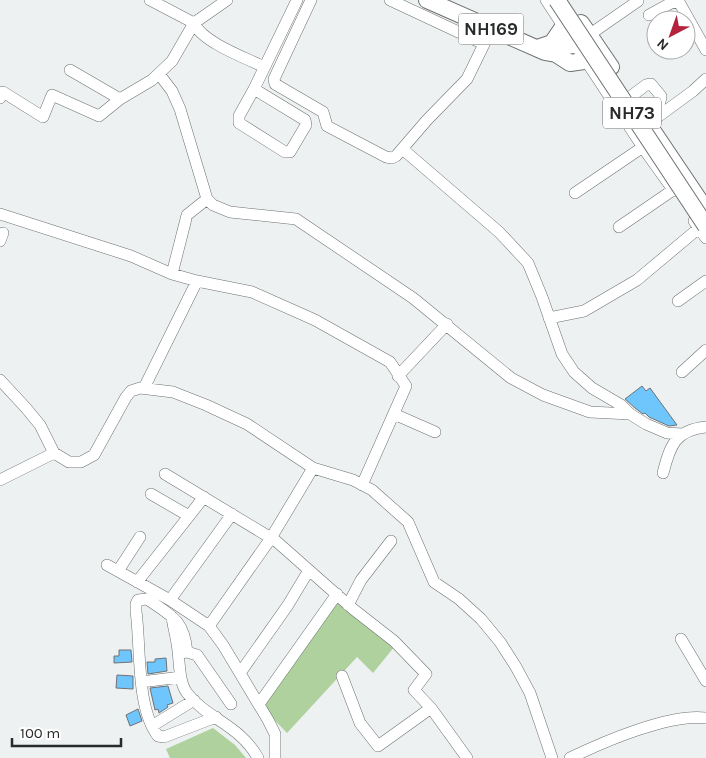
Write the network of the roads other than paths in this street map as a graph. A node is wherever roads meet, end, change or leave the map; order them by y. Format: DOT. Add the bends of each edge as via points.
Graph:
graph roads {
  1 [pos="150,0"];
  2 [pos="227,0"];
  3 [pos="297,0"];
  4 [pos="311,0"];
  5 [pos="390,0"];
  6 [pos="427,0"];
  7 [pos="546,0"];
  8 [pos="557,0"];
  9 [pos="566,0"];
  10 [pos="638,1"];
  11 [pos="657,10"];
  12 [pos="684,10"];
  13 [pos="194,23"];
  14 [pos="563,27"];
  15 [pos="490,28"];
  16 [pos="696,32"];
  17 [pos="592,38"];
  18 [pos="484,44"];
  19 [pos="575,45"];
  20 [pos="537,48"];
  21 [pos="706,50"];
  22 [pos="556,54"];
  23 [pos="605,58"];
  24 [pos="585,61"];
  25 [pos="260,65"];
  26 [pos="70,70"];
  27 [pos="159,74"];
  28 [pos="706,79"];
  29 [pos="254,89"];
  30 [pos="630,97"];
  31 [pos="0,98"];
  32 [pos="120,99"];
  33 [pos="645,120"];
  34 [pos="643,147"];
  35 [pos="406,152"];
  36 [pos="674,190"];
  37 [pos="576,193"];
  38 [pos="207,199"];
  39 [pos="706,210"];
  40 [pos="0,214"];
  41 [pos="619,227"];
  42 [pos="703,227"];
  43 [pos="706,238"];
  44 [pos="172,274"];
  45 [pos="197,281"];
  46 [pos="706,281"];
  47 [pos="678,301"];
  48 [pos="550,318"];
  49 [pos="447,324"];
  50 [pos="706,350"];
  51 [pos="682,372"];
  52 [pos="398,376"];
  53 [pos="0,380"];
  54 [pos="144,388"];
  55 [pos="394,414"];
  56 [pos="630,414"];
  57 [pos="706,427"];
  58 [pos="435,432"];
  59 [pos="682,434"];
  60 [pos="54,453"];
  61 [pos="313,468"];
  62 [pos="663,473"];
  63 [pos="165,474"];
  64 [pos="0,480"];
  65 [pos="362,485"];
  66 [pos="152,494"];
  67 [pos="204,497"];
  68 [pos="232,514"];
  69 [pos="189,516"];
  70 [pos="140,537"];
  71 [pos="271,538"];
  72 [pos="391,541"];
  73 [pos="107,565"];
  74 [pos="309,570"];
  75 [pos="118,571"];
  76 [pos="137,582"];
  77 [pos="337,594"];
  78 [pos="170,600"];
  79 [pos="348,605"];
  80 [pos="209,626"];
  81 [pos="681,639"];
  82 [pos="182,652"];
  83 [pos="240,673"];
  84 [pos="342,676"];
  85 [pos="181,677"];
  86 [pos="706,681"];
  87 [pos="141,682"];
  88 [pos="194,700"];
  89 [pos="231,704"];
  90 [pos="259,704"];
  91 [pos="432,708"];
  92 [pos="216,717"];
  93 [pos="706,718"];
  94 [pos="152,726"];
  95 [pos="258,758"];
  96 [pos="276,758"];
  97 [pos="467,758"];
  98 [pos="552,758"];
  99 [pos="570,758"];
  1 -- 13 [label="street"];
  2 -- 13 [label="street"];
  3 -- 29 [label="street"];
  4 -- 18 [label="street" via="274,79 275,84 323,112 328,126 386,157 396,156 467,79"];
  5 -- 18 [label="street"];
  6 -- 15 [label="highway, NH169"];
  7 -- 14 [label="street"];
  8 -- 42 [label="highway, NH73, bridge"];
  9 -- 17 [label="highway"];
  10 -- 17 [label="street"];
  11 -- 12 [label="street" via="671,2 679,2"];
  13 -- 25 [label="street" via="218,46"];
  13 -- 27 [label="street" via="172,61"];
  14 -- 19 [label="street"];
  14 -- 20 [label="highway" via="552,43"];
  15 -- 18 [label="street"];
  15 -- 20 [label="highway, NH169"];
  16 -- 21 [label="street"];
  17 -- 19 [label="highway"];
  17 -- 23 [label="highway"];
  19 -- 22 [label="highway" via="566,46"];
  19 -- 24 [label="street"];
  20 -- 22 [label="highway, NH169"];
  22 -- 24 [label="highway, NH169" via="570,63"];
  23 -- 24 [label="highway, NH169"];
  23 -- 30 [label="highway"];
  24 -- 34 [label="street"];
  26 -- 32 [label="street"];
  27 -- 32 [label="street"];
  27 -- 38 [label="street" via="180,109"];
  28 -- 33 [label="street"];
  29 -- 29 [label="street" via="238,123 290,152 306,125 305,120"];
  30 -- 33 [label="highway"];
  30 -- 33 [label="street" via="651,84 660,93 660,102"];
  31 -- 32 [label="street" via="3,92 43,117 52,95 99,116"];
  33 -- 39 [label="highway"];
  34 -- 36 [label="street"];
  34 -- 37 [label="street"];
  35 -- 48 [label="street" via="499,232 522,256 528,263"];
  36 -- 41 [label="street"];
  36 -- 42 [label="street"];
  38 -- 44 [label="street" via="187,215"];
  38 -- 49 [label="street" via="230,212 296,219"];
  40 -- 44 [label="street" via="131,256"];
  42 -- 43 [label="street"];
  42 -- 48 [label="street" via="637,280 584,311"];
  44 -- 45 [label="street"];
  45 -- 52 [label="street" via="252,292 315,320 390,362"];
  45 -- 54 [label="street"];
  46 -- 47 [label="street"];
  48 -- 56 [label="street" via="562,354 574,372"];
  49 -- 52 [label="street"];
  49 -- 56 [label="street" via="511,378 544,395 590,412"];
  50 -- 51 [label="street"];
  52 -- 55 [label="street" via="406,386"];
  53 -- 60 [label="street" via="40,425"];
  54 -- 60 [label="street" via="131,391 126,397 94,455 81,462 69,462"];
  54 -- 61 [label="street" via="173,392 247,424"];
  55 -- 58 [label="street"];
  55 -- 65 [label="street"];
  56 -- 59 [label="street" via="667,433"];
  57 -- 59 [label="street"];
  59 -- 62 [label="street" via="675,440"];
  60 -- 64 [label="street"];
  61 -- 65 [label="street"];
  61 -- 71 [label="street"];
  63 -- 67 [label="street"];
  65 -- 98 [label="street" via="408,522 434,582 459,599 500,642 530,693"];
  66 -- 69 [label="street"];
  67 -- 68 [label="street"];
  67 -- 69 [label="street"];
  68 -- 71 [label="street"];
  68 -- 78 [label="street"];
  69 -- 76 [label="street"];
  70 -- 75 [label="street"];
  71 -- 74 [label="street"];
  71 -- 80 [label="street"];
  72 -- 79 [label="street" via="361,580"];
  73 -- 75 [label="street"];
  74 -- 77 [label="street"];
  74 -- 83 [label="street"];
  75 -- 76 [label="street"];
  76 -- 78 [label="street"];
  77 -- 79 [label="street"];
  77 -- 90 [label="street"];
  78 -- 80 [label="street"];
  79 -- 91 [label="street" via="394,641 426,674 414,690"];
  80 -- 83 [label="street"];
  81 -- 86 [label="street"];
  82 -- 85 [label="street"];
  82 -- 87 [label="street" via="172,617 147,598 138,600"];
  82 -- 89 [label="street" via="197,655"];
  83 -- 90 [label="street"];
  84 -- 91 [label="street" via="360,723 378,746"];
  85 -- 87 [label="street"];
  85 -- 88 [label="street" via="186,693"];
  87 -- 94 [label="street"];
  88 -- 92 [label="street"];
  88 -- 94 [label="street"];
  90 -- 96 [label="street" via="275,734"];
  91 -- 97 [label="street"];
  92 -- 94 [label="street" via="164,738 158,736"];
  92 -- 95 [label="street" via="246,740"];
  93 -- 99 [label="street" via="686,717 639,730"];
}
